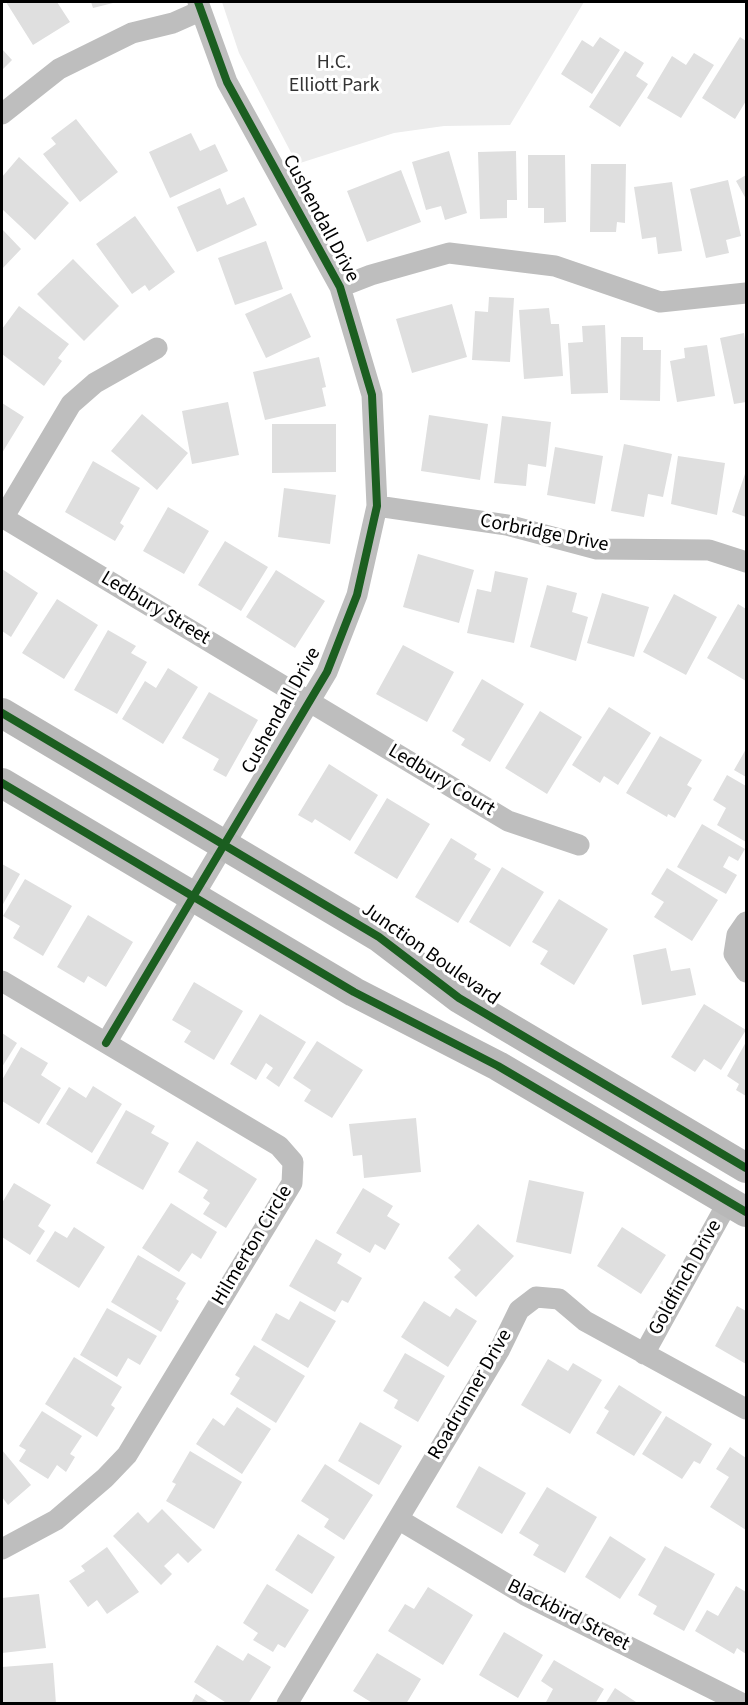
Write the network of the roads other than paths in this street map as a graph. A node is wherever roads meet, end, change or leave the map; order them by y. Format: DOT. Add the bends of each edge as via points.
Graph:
graph roads {
  1 [pos="199,6"];
  2 [pos="2,114"];
  3 [pos="340,287"];
  4 [pos="747,293"];
  5 [pos="157,348"];
  6 [pos="377,506"];
  7 [pos="2,518"];
  8 [pos="747,562"];
  9 [pos="309,702"];
  10 [pos="2,713"];
  11 [pos="2,783"];
  12 [pos="224,844"];
  13 [pos="579,845"];
  14 [pos="194,896"];
  15 [pos="747,922"];
  16 [pos="747,972"];
  17 [pos="2,981"];
  18 [pos="106,1043"];
  19 [pos="747,1168"];
  20 [pos="737,1207"];
  21 [pos="644,1354"];
  22 [pos="747,1408"];
  23 [pos="398,1519"];
  24 [pos="2,1549"];
  25 [pos="287,1704"];
  26 [pos="743,1704"];
  1 -- 2 [label="street" via="173,22 132,33 59,69"];
  1 -- 3 [label="street, Cushendall Drive" via="227,82"];
  3 -- 4 [label="street" via="449,253 555,266 660,302"];
  3 -- 6 [label="street, Cushendall Drive" via="372,395"];
  5 -- 7 [label="street" via="95,383 71,404"];
  6 -- 8 [label="street, Corbridge Drive" via="507,525 597,549 709,550"];
  6 -- 9 [label="street, Cushendall Drive" via="357,595 327,672"];
  7 -- 9 [label="street, Ledbury Street"];
  9 -- 12 [label="street, Cushendall Drive"];
  9 -- 13 [label="street, Ledbury Court" via="508,821"];
  10 -- 12 [label="main road, Junction Boulevard"];
  11 -- 14 [label="main road"];
  12 -- 14 [label="street, Cushendall Drive"];
  12 -- 19 [label="main road, Junction Boulevard" via="379,937 459,998"];
  14 -- 18 [label="street, Cushendall Drive"];
  14 -- 20 [label="main road" via="354,992 498,1066"];
  15 -- 16 [label="street" via="737,934 734,954"];
  17 -- 18 [label="street, Hilmerton Circle"];
  18 -- 24 [label="street, Hilmerton Circle" via="279,1146 293,1162 292,1183 127,1455 56,1520"];
  20 -- 21 [label="street, Goldfinch Drive"];
  21 -- 22 [label="street, Roadrunner Drive"];
  21 -- 23 [label="street, Roadrunner Drive" via="585,1321 559,1299 536,1297 519,1310 500,1349"];
  23 -- 25 [label="street, Roadrunner Drive"];
  23 -- 26 [label="street, Blackbird Street" via="544,1606"];
}
